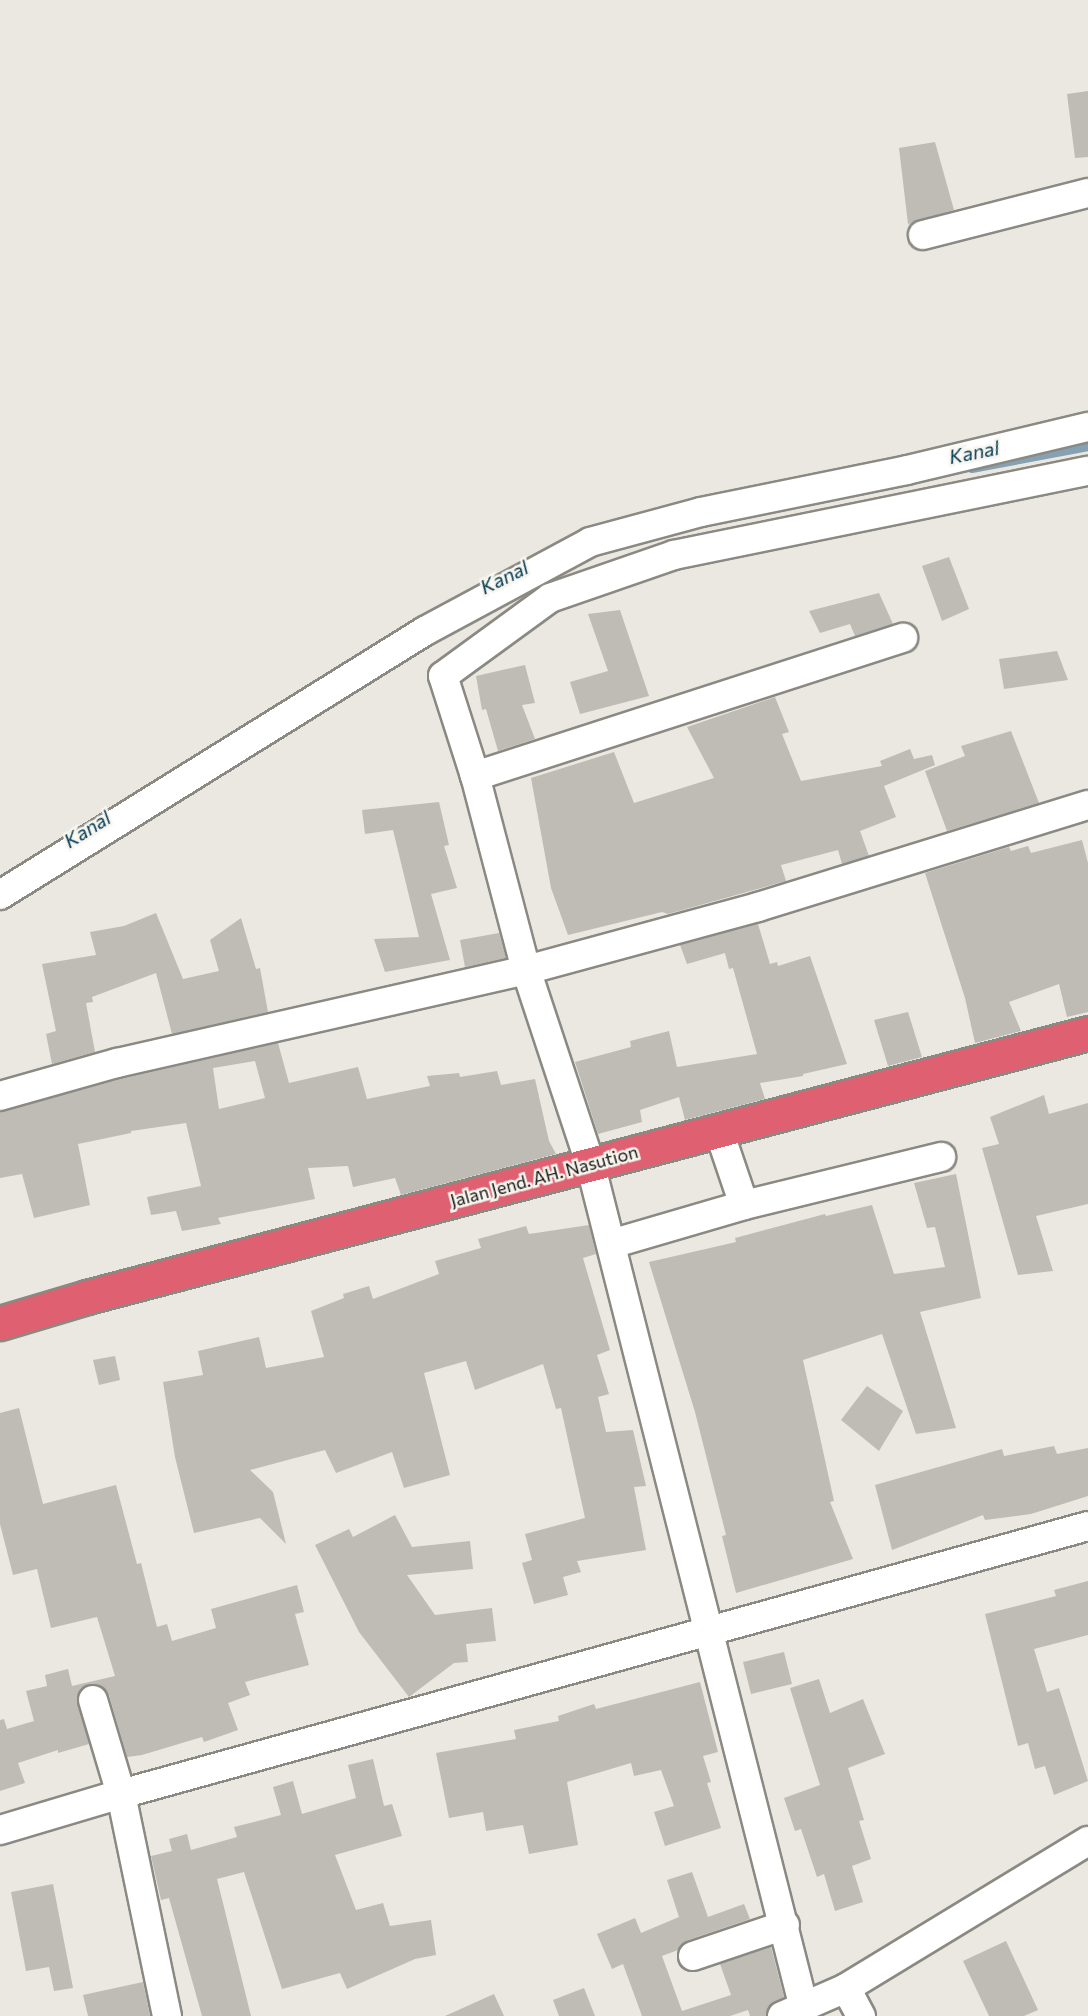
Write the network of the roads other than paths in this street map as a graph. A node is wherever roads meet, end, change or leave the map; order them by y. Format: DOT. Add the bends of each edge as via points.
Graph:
graph roads {
  1 [pos="1088,193"];
  2 [pos="923,235"];
  3 [pos="1088,427"];
  4 [pos="1088,471"];
  5 [pos="903,638"];
  6 [pos="475,776"];
  7 [pos="1088,805"];
  8 [pos="0,895"];
  9 [pos="526,970"];
  10 [pos="1088,1033"];
  11 [pos="0,1096"];
  12 [pos="718,1131"];
  13 [pos="941,1157"];
  14 [pos="591,1163"];
  15 [pos="744,1205"];
  16 [pos="611,1244"];
  17 [pos="0,1323"];
  18 [pos="1088,1526"];
  19 [pos="709,1629"];
  20 [pos="93,1700"];
  21 [pos="121,1794"];
  22 [pos="0,1830"];
  23 [pos="1088,1841"];
  24 [pos="785,1925"];
  25 [pos="693,1956"];
  26 [pos="846,1988"];
  27 [pos="793,2012"];
  28 [pos="167,2016"];
  29 [pos="861,2016"];
  1 -- 2 [label="street"];
  3 -- 8 [label="street" via="907,470 701,512 590,542 425,631"];
  4 -- 6 [label="street" via="674,555 550,598 443,675"];
  5 -- 6 [label="street"];
  6 -- 9 [label="street"];
  7 -- 9 [label="street" via="758,907"];
  9 -- 11 [label="street" via="117,1063"];
  9 -- 14 [label="street"];
  10 -- 12 [label="highway, Jalan Jend. AH. Nasution"];
  12 -- 14 [label="highway, Jalan Jend. AH. Nasution"];
  12 -- 15 [label="street"];
  13 -- 15 [label="street"];
  14 -- 16 [label="street"];
  14 -- 17 [label="highway, Jalan Jend. AH. Nasution"];
  15 -- 16 [label="street"];
  16 -- 19 [label="street"];
  18 -- 19 [label="street"];
  19 -- 21 [label="street"];
  19 -- 24 [label="street"];
  20 -- 21 [label="street"];
  21 -- 22 [label="street"];
  21 -- 28 [label="street"];
  23 -- 26 [label="street"];
  24 -- 25 [label="street"];
  24 -- 27 [label="street"];
  26 -- 27 [label="street"];
  26 -- 29 [label="street"];
}
